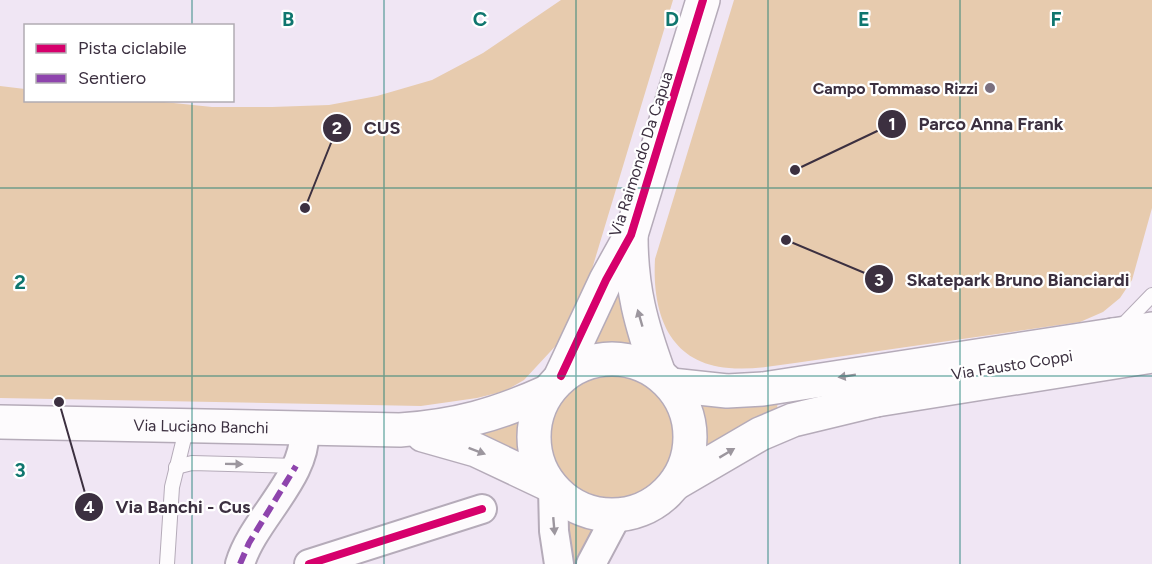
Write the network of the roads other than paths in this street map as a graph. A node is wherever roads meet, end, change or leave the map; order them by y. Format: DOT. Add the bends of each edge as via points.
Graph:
graph roads {
  1 [pos="703,0"];
  2 [pos="631,235"];
  3 [pos="1152,295"];
  4 [pos="1152,329"];
  5 [pos="1113,335"];
  6 [pos="1152,341"];
  7 [pos="1152,356"];
  8 [pos="665,379"];
  9 [pos="554,384"];
  10 [pos="876,400"];
  11 [pos="0,422"];
  12 [pos="187,426"];
  13 [pos="304,428"];
  14 [pos="400,430"];
  15 [pos="176,466"];
  16 [pos="296,466"];
  17 [pos="676,483"];
  18 [pos="551,486"];
  19 [pos="482,509"];
  20 [pos="616,515"];
  21 [pos="167,564"];
  22 [pos="240,564"];
  23 [pos="309,564"];
  24 [pos="559,564"];
  25 [pos="591,564"];
  1 -- 2 [label="main road, Via Raimondo Da Capua"];
  8 -- 2 [label="main road, Via Raimondo Da Capua, one-way" via="638,313 631,269"];
  2 -- 9 [label="main road, Via Raimondo Da Capua"];
  3 -- 5 [label="lane"];
  4 -- 5 [label="main road"];
  5 -- 8 [label="main road, one-way" via="763,390 727,391"];
  6 -- 10 [label="lane, Via Fausto Coppi" via="908,381"];
  7 -- 10 [label="main road"];
  8 -- 9 [label="main road, Via Luciano Banchi" via="636,362 609,358 584,363"];
  8 -- 17 [label="main road, Via Luciano Banchi" via="685,407 691,433 687,459"];
  9 -- 14 [label="main road, Via Luciano Banchi" via="508,410 465,423"];
  9 -- 18 [label="main road, Via Luciano Banchi" via="537,411 533,432 535,454"];
  17 -- 10 [label="main road, one-way" via="760,434 793,420"];
  11 -- 12 [label="main road, Via Luciano Banchi"];
  12 -- 13 [label="main road, Via Luciano Banchi"];
  12 -- 15 [label="lane"];
  13 -- 14 [label="main road, Via Luciano Banchi"];
  13 -- 16 [label="street" via="303,449"];
  14 -- 18 [label="main road, Via Luciano Banchi, one-way" via="476,450"];
  15 -- 16 [label="lane, one-way"];
  15 -- 21 [label="lane"];
  16 -- 22 [label="street"];
  17 -- 20 [label="main road, Via Luciano Banchi" via="660,499 640,510"];
  18 -- 20 [label="main road, Via Luciano Banchi" via="571,504 593,513"];
  18 -- 24 [label="street, one-way"];
  19 -- 23 [label="street"];
  20 -- 25 [label="street"];
}
